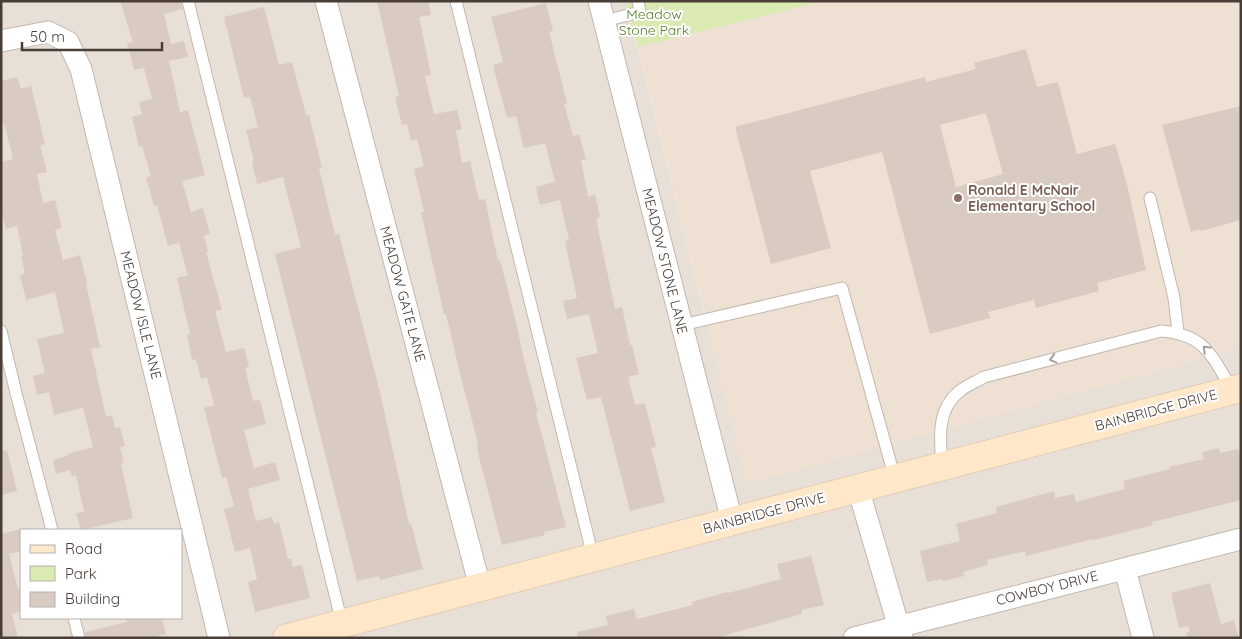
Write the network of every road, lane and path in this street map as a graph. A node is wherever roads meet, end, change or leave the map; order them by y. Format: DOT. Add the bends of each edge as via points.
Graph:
graph roads {
  1 [pos="188,1"];
  2 [pos="326,1"];
  3 [pos="456,1"];
  4 [pos="638,1"];
  5 [pos="601,11"];
  6 [pos="11,38"];
  7 [pos="1150,198"];
  8 [pos="682,325"];
  9 [pos="1,331"];
  10 [pos="1178,332"];
  11 [pos="1236,389"];
  12 [pos="942,466"];
  13 [pos="894,478"];
  14 [pos="858,488"];
  15 [pos="732,521"];
  16 [pos="52,529"];
  17 [pos="1241,539"];
  18 [pos="593,558"];
  19 [pos="1125,568"];
  20 [pos="480,587"];
  21 [pos="74,619"];
  22 [pos="342,623"];
  23 [pos="900,632"];
  24 [pos="79,638"];
  25 [pos="219,638"];
  26 [pos="287,638"];
  27 [pos="854,638"];
  28 [pos="1143,638"];
  1 -- 22 [label="lane"];
  2 -- 20 [label="street, MEADOW GATE LANE"];
  3 -- 18 [label="lane"];
  4 -- 5 [label="lane" via="640,12"];
  5 -- 8 [label="street, MEADOW STONE LANE"];
  6 -- 25 [label="street, MEADOW ISLE LANE" via="48,32 68,42 81,68"];
  7 -- 10 [label="lane" via="1174,298"];
  8 -- 13 [label="lane" via="842,288"];
  8 -- 15 [label="street, MEADOW STONE LANE"];
  9 -- 16 [label="lane"];
  11 -- 10 [label="lane, one-way" via="1211,354 1196,340"];
  10 -- 12 [label="lane, one-way" via="1161,331 984,377 960,391 947,404 940,429"];
  11 -- 12 [label="street, BAINBRIDGE DRIVE"];
  12 -- 13 [label="street, BAINBRIDGE DRIVE"];
  13 -- 14 [label="street, BAINBRIDGE DRIVE"];
  14 -- 15 [label="street, BAINBRIDGE DRIVE"];
  14 -- 23 [label="street"];
  15 -- 18 [label="street, BAINBRIDGE DRIVE"];
  17 -- 19 [label="street, COWBOY DRIVE"];
  18 -- 20 [label="street, BAINBRIDGE DRIVE"];
  19 -- 23 [label="street, COWBOY DRIVE"];
  19 -- 28 [label="street"];
  20 -- 22 [label="street, BAINBRIDGE DRIVE"];
  21 -- 24 [label="lane"];
  22 -- 26 [label="street, BAINBRIDGE DRIVE"];
  23 -- 27 [label="street, COWBOY DRIVE"];
}
